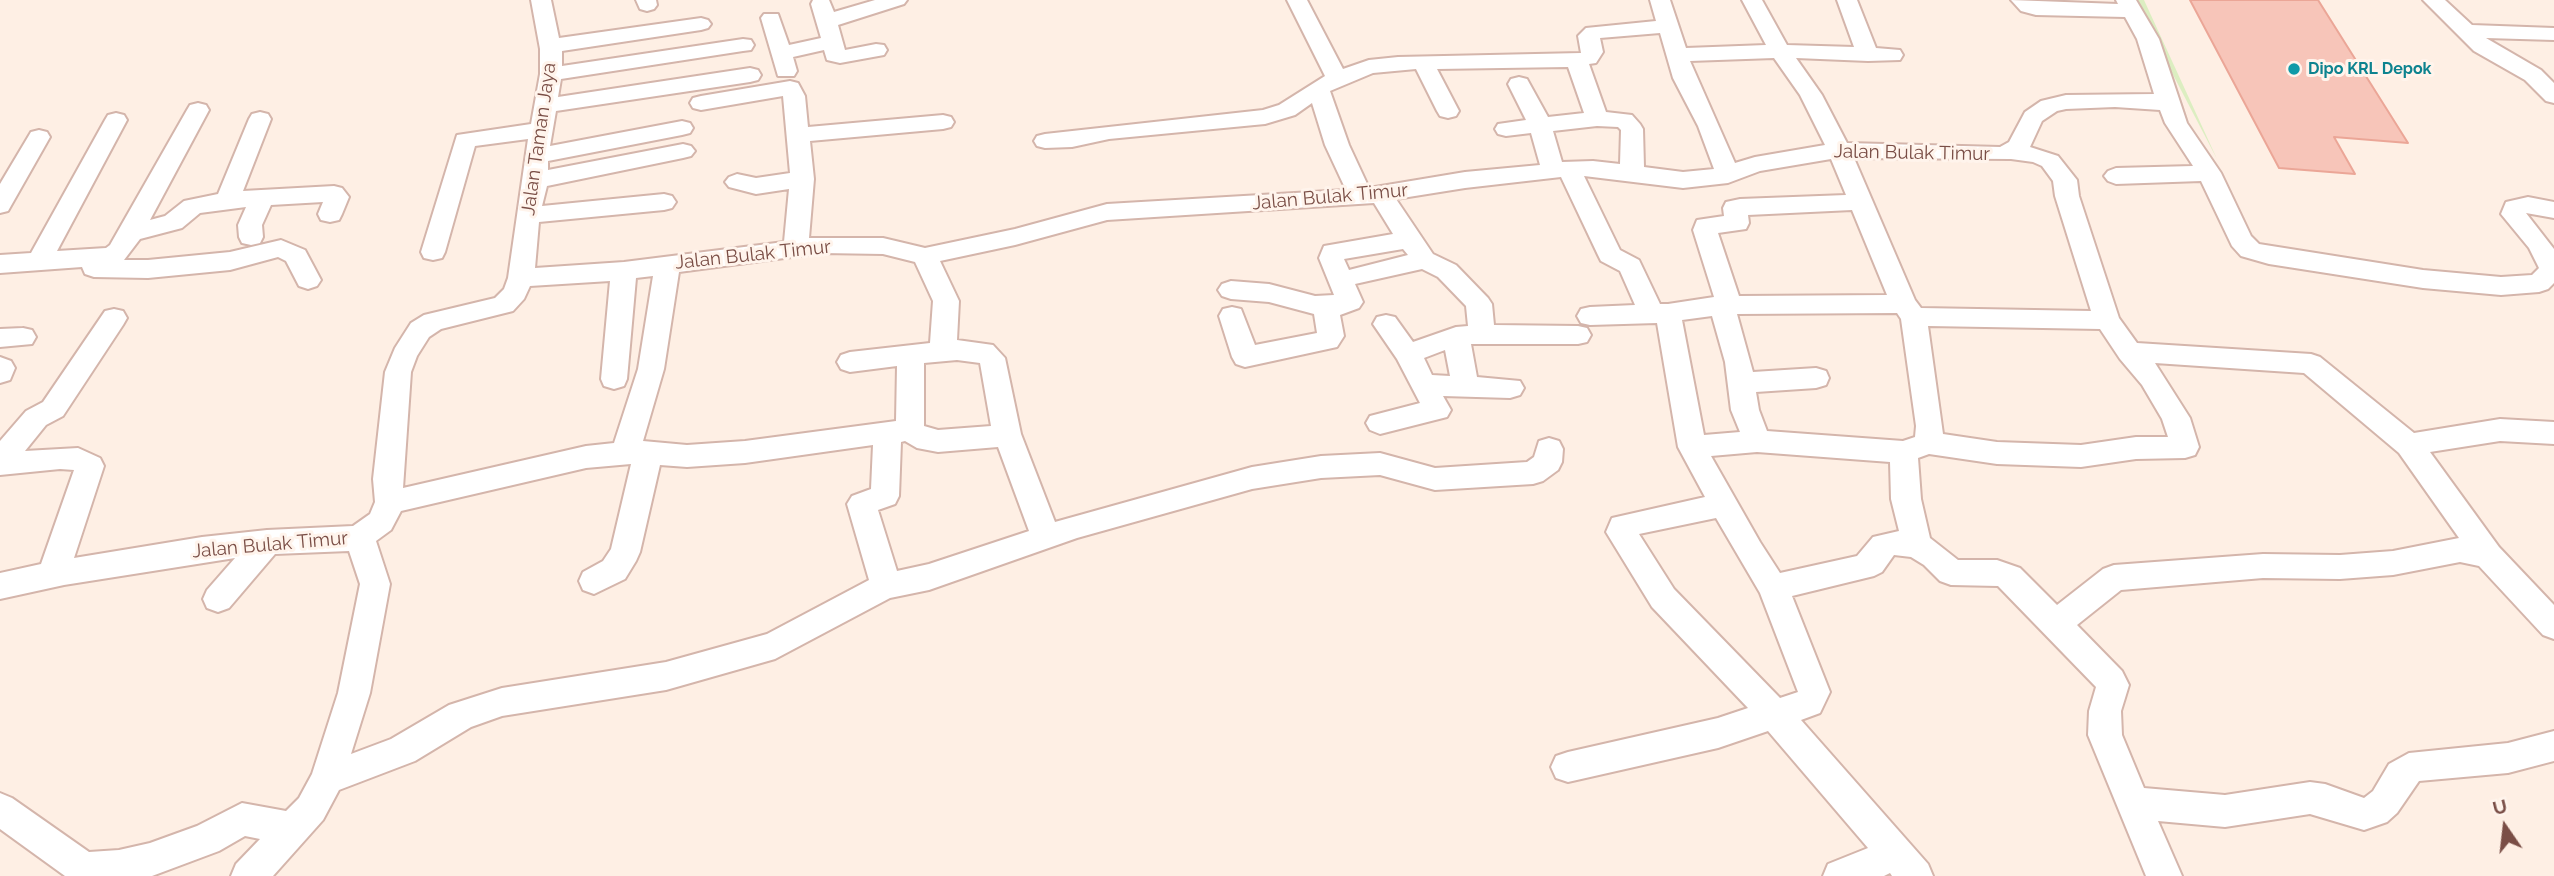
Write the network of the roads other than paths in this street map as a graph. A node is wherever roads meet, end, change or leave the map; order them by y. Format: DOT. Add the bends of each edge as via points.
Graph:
graph roads {
  1 [pos="541,0"];
  2 [pos="703,0"];
  3 [pos="897,0"];
  4 [pos="1297,0"];
  5 [pos="1660,0"];
  6 [pos="1752,0"];
  7 [pos="1847,0"];
  8 [pos="2021,0"];
  9 [pos="2433,0"];
  10 [pos="2129,5"];
  11 [pos="771,18"];
  12 [pos="827,22"];
  13 [pos="701,24"];
  14 [pos="1668,26"];
  15 [pos="2465,31"];
  16 [pos="2554,34"];
  17 [pos="743,45"];
  18 [pos="551,46"];
  19 [pos="876,50"];
  20 [pos="1780,51"];
  21 [pos="781,54"];
  22 [pos="1676,55"];
  23 [pos="1868,55"];
  24 [pos="1892,55"];
  25 [pos="1577,60"];
  26 [pos="1423,62"];
  27 [pos="551,75"];
  28 [pos="1328,83"];
  29 [pos="753,84"];
  30 [pos="1519,84"];
  31 [pos="790,88"];
  32 [pos="2554,96"];
  33 [pos="701,103"];
  34 [pos="547,106"];
  35 [pos="2169,106"];
  36 [pos="198,110"];
  37 [pos="1448,111"];
  38 [pos="260,119"];
  39 [pos="116,120"];
  40 [pos="1597,120"];
  41 [pos="943,122"];
  42 [pos="1540,124"];
  43 [pos="1506,129"];
  44 [pos="542,130"];
  45 [pos="799,135"];
  46 [pos="39,137"];
  47 [pos="1045,141"];
  48 [pos="1839,150"];
  49 [pos="2011,152"];
  50 [pos="537,156"];
  51 [pos="1561,169"];
  52 [pos="2209,173"];
  53 [pos="1632,174"];
  54 [pos="1728,175"];
  55 [pos="2116,176"];
  56 [pos="802,179"];
  57 [pos="536,180"];
  58 [pos="737,182"];
  59 [pos="1372,196"];
  60 [pos="262,198"];
  61 [pos="228,200"];
  62 [pos="664,201"];
  63 [pos="1861,202"];
  64 [pos="0,205"];
  65 [pos="2554,210"];
  66 [pos="330,214"];
  67 [pos="528,215"];
  68 [pos="131,233"];
  69 [pos="251,237"];
  70 [pos="796,247"];
  71 [pos="1417,250"];
  72 [pos="433,252"];
  73 [pos="925,256"];
  74 [pos="40,260"];
  75 [pos="0,264"];
  76 [pos="668,264"];
  77 [pos="2553,269"];
  78 [pos="624,271"];
  79 [pos="0,272"];
  80 [pos="1358,276"];
  81 [pos="521,278"];
  82 [pos="308,279"];
  83 [pos="1350,302"];
  84 [pos="1726,305"];
  85 [pos="1909,311"];
  86 [pos="1660,312"];
  87 [pos="114,318"];
  88 [pos="2108,320"];
  89 [pos="1386,324"];
  90 [pos="1469,335"];
  91 [pos="943,351"];
  92 [pos="2129,352"];
  93 [pos="1408,354"];
  94 [pos="911,356"];
  95 [pos="850,362"];
  96 [pos="0,367"];
  97 [pos="0,373"];
  98 [pos="1816,378"];
  99 [pos="614,379"];
  100 [pos="1740,383"];
  101 [pos="1424,384"];
  102 [pos="1465,386"];
  103 [pos="1510,388"];
  104 [pos="1381,423"];
  105 [pos="897,432"];
  106 [pos="2554,433"];
  107 [pos="1008,436"];
  108 [pos="1757,441"];
  109 [pos="2409,445"];
  110 [pos="1692,447"];
  111 [pos="1916,447"];
  112 [pos="1549,449"];
  113 [pos="636,453"];
  114 [pos="0,462"];
  115 [pos="390,502"];
  116 [pos="1724,505"];
  117 [pos="1046,536"];
  118 [pos="360,537"];
  119 [pos="267,542"];
  120 [pos="1917,545"];
  121 [pos="2488,555"];
  122 [pos="53,574"];
  123 [pos="594,581"];
  124 [pos="0,586"];
  125 [pos="886,586"];
  126 [pos="1773,587"];
  127 [pos="218,599"];
  128 [pos="2054,625"];
  129 [pos="2554,626"];
  130 [pos="1776,716"];
  131 [pos="2554,747"];
  132 [pos="1568,767"];
  133 [pos="313,801"];
  134 [pos="2132,803"];
  135 [pos="0,809"];
  136 [pos="1905,865"];
  137 [pos="249,876"];
  138 [pos="1841,876"];
  139 [pos="2164,876"];
  1 -- 18 [label="street, Jalan Taman Jaya"];
  2 -- 13 [label="street"];
  3 -- 12 [label="street"];
  4 -- 28 [label="street"];
  5 -- 14 [label="street"];
  6 -- 20 [label="street"];
  7 -- 23 [label="street"];
  8 -- 10 [label="street" via="2036,9"];
  9 -- 15 [label="street"];
  10 -- 35 [label="street" via="2148,39"];
  11 -- 21 [label="street"];
  12 -- 19 [label="street" via="835,55"];
  12 -- 21 [label="street"];
  13 -- 17 [label="street" via="701,36 736,35"];
  13 -- 18 [label="street"];
  14 -- 22 [label="street"];
  14 -- 25 [label="street" via="1592,32 1588,36 1592,52"];
  15 -- 16 [label="street"];
  15 -- 32 [label="street" via="2494,55 2533,75"];
  17 -- 27 [label="street"];
  17 -- 29 [label="street"];
  18 -- 27 [label="street, Jalan Taman Jaya"];
  20 -- 22 [label="street"];
  20 -- 23 [label="street"];
  20 -- 48 [label="street" via="1811,95"];
  21 -- 31 [label="street"];
  22 -- 54 [label="street"];
  23 -- 24 [label="street"];
  25 -- 26 [label="street"];
  25 -- 40 [label="street"];
  26 -- 28 [label="street" via="1369,66"];
  26 -- 37 [label="street"];
  27 -- 34 [label="street, Jalan Taman Jaya"];
  28 -- 47 [label="street" via="1287,110 1265,117 1111,140"];
  28 -- 59 [label="street" via="1337,145"];
  29 -- 31 [label="street"];
  29 -- 33 [label="street"];
  29 -- 34 [label="street"];
  30 -- 42 [label="street"];
  31 -- 45 [label="street"];
  34 -- 44 [label="street, Jalan Taman Jaya"];
  35 -- 49 [label="street, Jalan Bulak Timur" via="2139,100 2049,106 2033,117"];
  35 -- 52 [label="street"];
  36 -- 68 [label="street"];
  38 -- 61 [label="street"];
  39 -- 74 [label="street"];
  40 -- 42 [label="street"];
  40 -- 53 [label="street" via="1630,123"];
  41 -- 45 [label="street"];
  42 -- 43 [label="street"];
  42 -- 51 [label="street"];
  44 -- 50 [label="street, Jalan Taman Jaya"];
  44 -- 72 [label="street" via="465,140"];
  45 -- 56 [label="street"];
  46 -- 64 [label="street"];
  48 -- 49 [label="street, Jalan Bulak Timur"];
  48 -- 54 [label="street, Jalan Bulak Timur" via="1755,164"];
  48 -- 63 [label="street"];
  49 -- 88 [label="street" via="2050,161 2065,180"];
  50 -- 57 [label="street, Jalan Taman Jaya"];
  50 -- 57 [label="street" via="683,139"];
  51 -- 53 [label="street, Jalan Bulak Timur"];
  51 -- 59 [label="street, Jalan Bulak Timur"];
  51 -- 86 [label="street" via="1610,255 1630,266"];
  52 -- 55 [label="street"];
  52 -- 77 [label="street" via="2236,232 2245,246 2258,253 2376,273 2501,286 2539,283"];
  53 -- 54 [label="street, Jalan Bulak Timur" via="1683,180"];
  56 -- 58 [label="street" via="756,186"];
  56 -- 70 [label="street"];
  57 -- 67 [label="street, Jalan Taman Jaya"];
  59 -- 71 [label="street"];
  59 -- 73 [label="street, Jalan Bulak Timur" via="1107,212"];
  60 -- 61 [label="street"];
  60 -- 66 [label="street" via="334,194 337,197"];
  60 -- 69 [label="street" via="250,226"];
  61 -- 68 [label="street" via="193,207 164,226"];
  62 -- 67 [label="street"];
  63 -- 84 [label="street" via="1740,207 1735,208 1737,223 1706,226"];
  63 -- 85 [label="street"];
  65 -- 77 [label="street" via="2528,205 2515,208 2513,214"];
  67 -- 81 [label="street, Jalan Taman Jaya"];
  68 -- 74 [label="street" via="112,256"];
  70 -- 73 [label="street, Jalan Bulak Timur" via="883,246"];
  70 -- 76 [label="street, Jalan Bulak Timur"];
  71 -- 80 [label="street"];
  71 -- 83 [label="street" via="1333,253 1331,258"];
  71 -- 90 [label="street" via="1447,271 1479,304"];
  73 -- 91 [label="street" via="946,301"];
  74 -- 75 [label="street"];
  76 -- 78 [label="street, Jalan Bulak Timur"];
  76 -- 113 [label="street"];
  78 -- 81 [label="street, Jalan Bulak Timur"];
  78 -- 99 [label="street"];
  79 -- 82 [label="street" via="148,270 230,261 281,248 296,256"];
  81 -- 115 [label="street" via="504,305 433,322 420,330 404,355 398,372 387,479"];
  83 -- 83 [label="street" via="1326,310 1328,340 1248,365 1231,303 1269,293 1315,305"];
  84 -- 85 [label="street"];
  84 -- 86 [label="street"];
  84 -- 100 [label="street"];
  85 -- 88 [label="street"];
  85 -- 111 [label="street" via="1930,425"];
  86 -- 90 [label="street" via="1584,325"];
  86 -- 110 [label="street"];
  87 -- 114 [label="street" via="53,409 36,418"];
  88 -- 92 [label="street"];
  89 -- 93 [label="street"];
  90 -- 93 [label="street"];
  90 -- 102 [label="street"];
  91 -- 94 [label="street"];
  91 -- 107 [label="street" via="984,352 992,358"];
  92 -- 109 [label="street" via="2311,364"];
  92 -- 111 [label="street" via="2152,378 2176,418 2185,447 2136,448 2081,457"];
  93 -- 101 [label="street"];
  94 -- 95 [label="street"];
  94 -- 105 [label="street" via="910,427"];
  96 -- 97 [label="street"];
  98 -- 100 [label="street"];
  100 -- 108 [label="street"];
  101 -- 102 [label="street"];
  101 -- 104 [label="street" via="1436,412"];
  102 -- 103 [label="street"];
  105 -- 107 [label="street" via="938,441"];
  105 -- 113 [label="street" via="733,453"];
  105 -- 125 [label="street" via="885,496 862,504"];
  106 -- 109 [label="street" via="2500,430"];
  107 -- 117 [label="street"];
  108 -- 110 [label="street"];
  108 -- 111 [label="street"];
  109 -- 121 [label="street"];
  110 -- 116 [label="street"];
  111 -- 120 [label="street" via="1906,499"];
  112 -- 117 [label="street" via="1548,462 1533,473 1435,479 1380,464 1296,470"];
  113 -- 115 [label="street" via="586,457"];
  113 -- 123 [label="street" via="625,552 614,570"];
  114 -- 122 [label="street" via="60,458 78,459 90,466"];
  115 -- 118 [label="street, Jalan Bulak Timur" via="381,523"];
  116 -- 126 [label="street"];
  116 -- 130 [label="street" via="1622,526 1621,532 1663,598"];
  117 -- 125 [label="street" via="929,577"];
  118 -- 119 [label="street, Jalan Bulak Timur"];
  118 -- 133 [label="street" via="375,584 354,693"];
  119 -- 122 [label="street, Jalan Bulak Timur"];
  119 -- 127 [label="street"];
  120 -- 126 [label="street" via="1893,543 1863,567"];
  120 -- 128 [label="street" via="1951,572 2009,577"];
  121 -- 128 [label="street" via="2460,550 2393,563 2263,566 2113,578"];
  121 -- 129 [label="street"];
  122 -- 124 [label="street, Jalan Bulak Timur"];
  125 -- 133 [label="street" via="775,645 666,676 502,702 461,715"];
  126 -- 130 [label="street" via="1814,692 1809,703"];
  128 -- 134 [label="street" via="2113,685 2105,711 2105,735"];
  130 -- 132 [label="street"];
  130 -- 136 [label="street"];
  131 -- 134 [label="street" via="2508,758 2409,768 2385,802 2364,814 2310,798 2225,811"];
  133 -- 135 [label="street" via="242,819 207,839 150,860 83,869"];
  133 -- 137 [label="street"];
  134 -- 139 [label="street"];
  136 -- 138 [label="street"];
}
